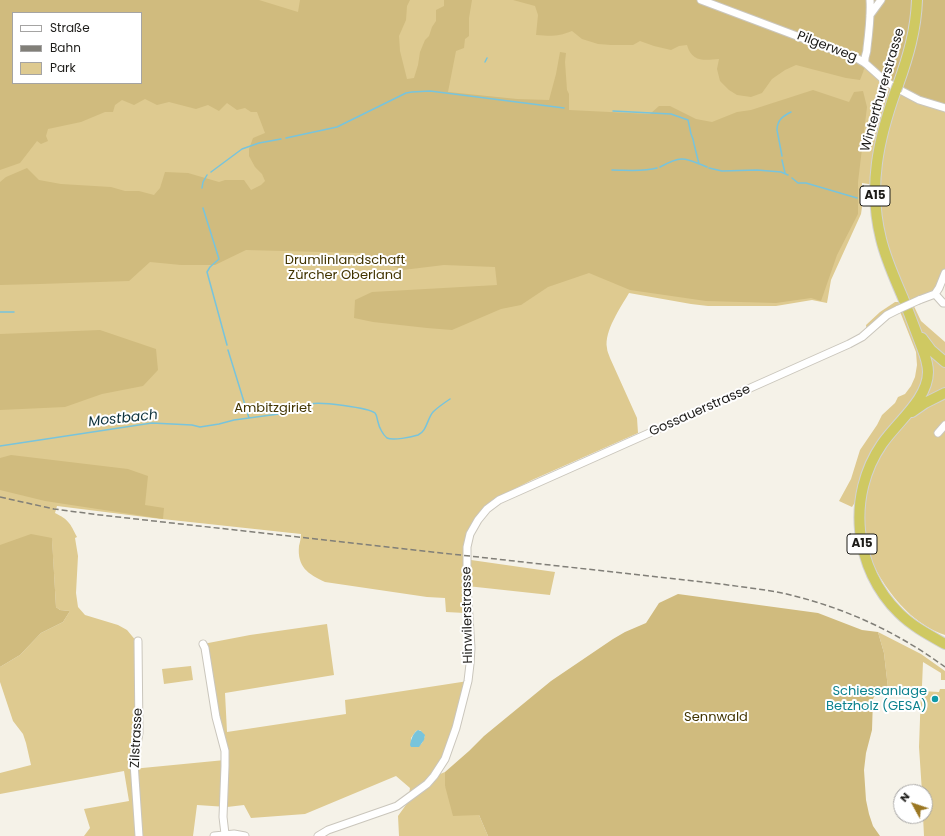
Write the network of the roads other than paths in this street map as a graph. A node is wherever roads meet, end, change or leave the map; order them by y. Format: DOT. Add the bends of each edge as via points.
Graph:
graph roads {
  1 [pos="701,0"];
  2 [pos="870,0"];
  3 [pos="881,0"];
  4 [pos="917,0"];
  5 [pos="870,15"];
  6 [pos="865,63"];
  7 [pos="945,108"];
  8 [pos="945,272"];
  9 [pos="935,294"];
  10 [pos="945,303"];
  11 [pos="914,324"];
  12 [pos="945,362"];
  13 [pos="945,393"];
  14 [pos="945,425"];
  15 [pos="892,430"];
  16 [pos="938,433"];
  17 [pos="467,556"];
  18 [pos="138,641"];
  19 [pos="944,643"];
  20 [pos="203,644"];
  21 [pos="225,834"];
  22 [pos="139,836"];
  23 [pos="214,836"];
  24 [pos="246,836"];
  25 [pos="318,836"];
  1 -- 6 [label="street, Pilgerweg"];
  2 -- 5 [label="street"];
  3 -- 5 [label="street"];
  4 -- 11 [label="highway, Winterthurerstrasse / A15" via="912,41 884,124 875,177 875,204 884,250"];
  5 -- 6 [label="street"];
  6 -- 7 [label="street, Pilgerweg" via="900,90"];
  8 -- 9 [label="street"];
  9 -- 10 [label="street"];
  9 -- 17 [label="street, Gossauerstrasse, bridge" via="887,315 862,337 849,344 499,500 478,520 470,534"];
  11 -- 12 [label="highway, A15" via="928,346"];
  11 -- 15 [label="highway, A15" via="927,365 926,386 921,396"];
  13 -- 15 [label="highway, A15" via="919,407"];
  14 -- 16 [label="street"];
  15 -- 19 [label="highway, A15" via="874,456 863,486 859,519 864,551 875,580 899,614"];
  17 -- 25 [label="street, Hinwilerstrasse" via="470,670 456,728 440,768 427,784 397,806 328,830"];
  18 -- 22 [label="street, Zilstrasse" via="139,734 134,764"];
  20 -- 21 [label="street" via="206,648 216,717 225,751"];
  21 -- 23 [label="street"];
  21 -- 24 [label="street"];
}
